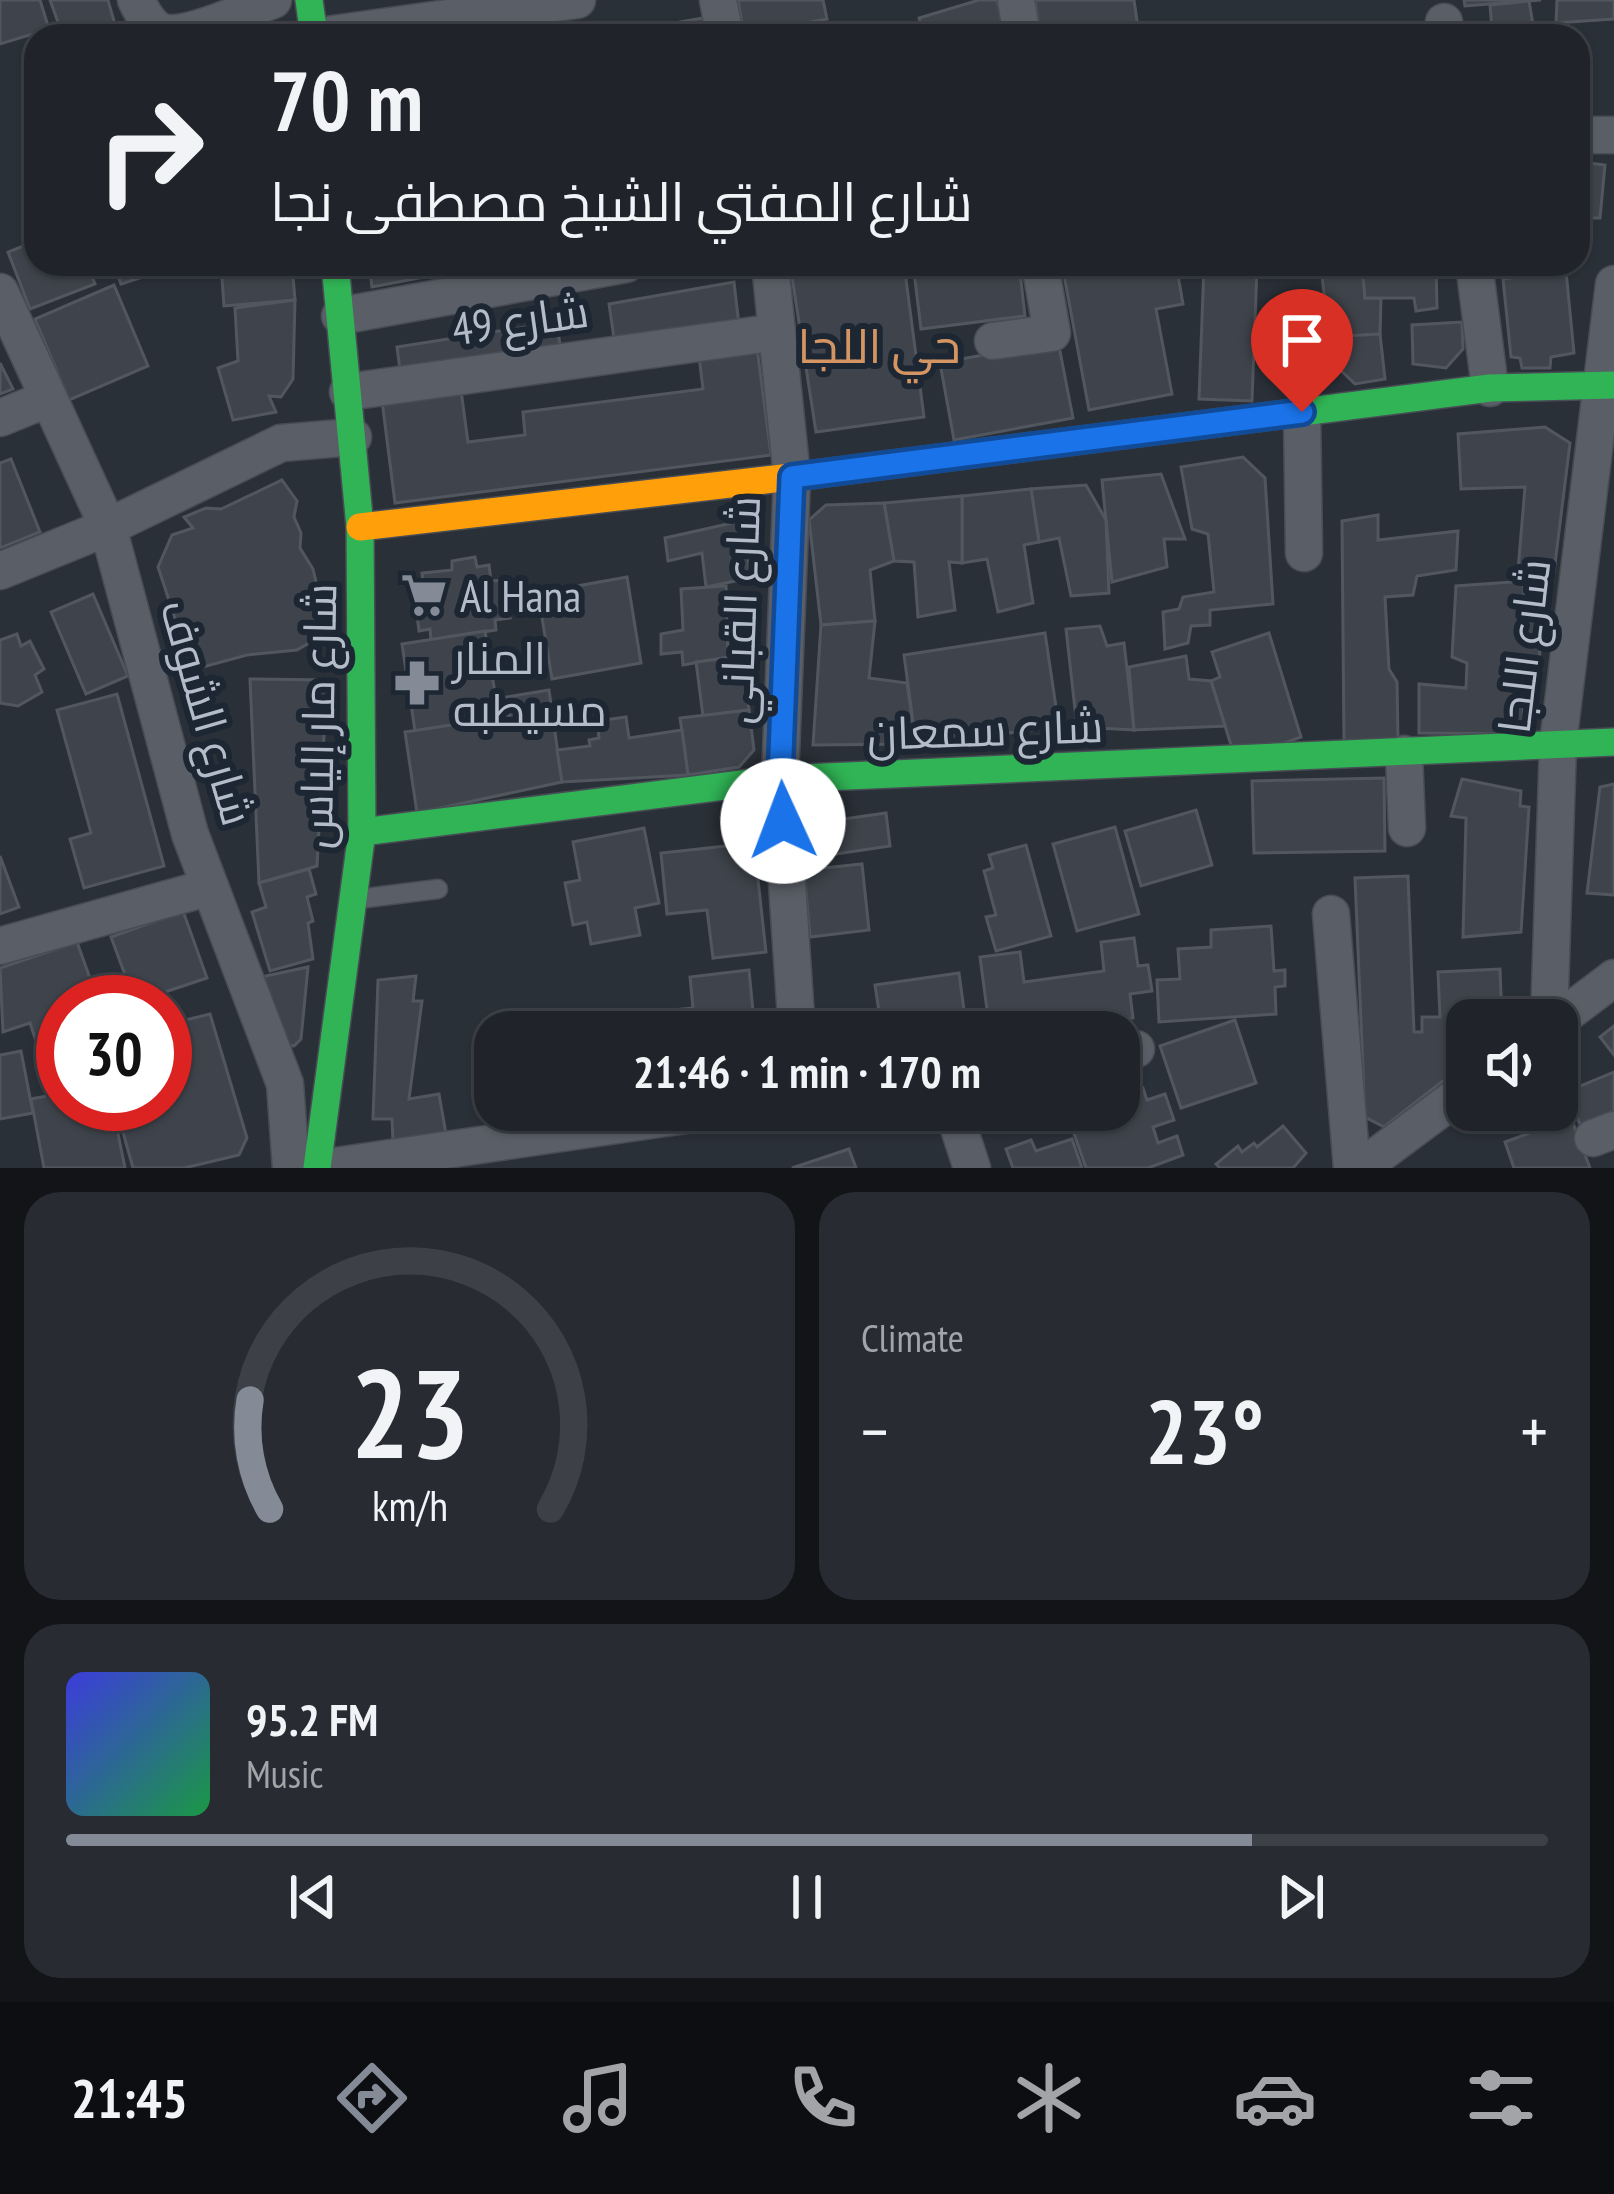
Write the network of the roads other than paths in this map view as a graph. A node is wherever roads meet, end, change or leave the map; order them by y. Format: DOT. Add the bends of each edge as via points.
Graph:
graph roads {
  1 [pos="273,0"];
  2 [pos="577,0"];
  3 [pos="208,24"];
  4 [pos="404,24"];
  5 [pos="336,276"];
  6 [pos="560,276"];
  7 [pos="771,276"];
  8 [pos="1042,276"];
  9 [pos="1476,276"];
  10 [pos="1614,284"];
  11 [pos="0,292"];
  12 [pos="340,316"];
  13 [pos="777,332"];
  14 [pos="993,341"];
  15 [pos="1607,384"];
  16 [pos="1490,388"];
  17 [pos="348,392"];
  18 [pos="46,399"];
  19 [pos="1302,412"];
  20 [pos="0,418"];
  21 [pos="353,437"];
  22 [pos="792,477"];
  23 [pos="108,527"];
  24 [pos="360,527"];
  25 [pos="1599,540"];
  26 [pos="1304,553"];
  27 [pos="0,572"];
  28 [pos="1614,742"];
  29 [pos="1558,744"];
  30 [pos="1404,754"];
  31 [pos="780,779"];
  32 [pos="1407,828"];
  33 [pos="362,832"];
  34 [pos="210,887"];
  35 [pos="438,890"];
  36 [pos="353,899"];
  37 [pos="1331,914"];
  38 [pos="0,946"];
  39 [pos="1614,978"];
  40 [pos="1553,999"];
  41 [pos="1578,1003"];
  42 [pos="796,1011"];
  43 [pos="1446,1104"];
  44 [pos="574,1131"];
  45 [pos="960,1131"];
  46 [pos="291,1168"];
  47 [pos="319,1168"];
  48 [pos="972,1168"];
  49 [pos="1357,1168"];
  1 -- 3 [label="street"];
  2 -- 4 [label="street"];
  5 -- 12 [label="street, شارع مار إلياس"];
  6 -- 12 [label="street"];
  7 -- 13 [label="street, شارع القباني"];
  8 -- 14 [label="street" via="1052,332"];
  9 -- 16 [label="street"];
  10 -- 15 [label="street, شارع اللجا"];
  11 -- 18 [label="street, شارع الشوف"];
  12 -- 17 [label="street, شارع مار إلياس"];
  13 -- 17 [label="street, شارع 49"];
  13 -- 22 [label="street, شارع القباني"];
  15 -- 16 [label="street"];
  15 -- 25 [label="street, شارع اللجا"];
  16 -- 19 [label="street"];
  17 -- 21 [label="street, شارع مار إلياس"];
  18 -- 20 [label="street"];
  18 -- 23 [label="street, شارع الشوف"];
  19 -- 22 [label="street"];
  19 -- 26 [label="street"];
  21 -- 23 [label="street" via="281,443"];
  21 -- 24 [label="street, شارع مار إلياس"];
  22 -- 24 [label="street"];
  22 -- 31 [label="street, شارع القباني"];
  23 -- 27 [label="street"];
  23 -- 34 [label="street, شارع الشوف"];
  24 -- 33 [label="street, شارع مار إلياس"];
  25 -- 29 [label="street, شارع اللجا"];
  28 -- 29 [label="street, شارع سمعان"];
  29 -- 30 [label="street, شارع سمعان"];
  29 -- 40 [label="street, شارع اللجا"];
  30 -- 31 [label="street, شارع سمعان"];
  30 -- 32 [label="street"];
  31 -- 33 [label="street, شارع سمعان"];
  31 -- 42 [label="street, شارع القباني"];
  33 -- 36 [label="street, شارع مار إلياس"];
  34 -- 38 [label="street"];
  34 -- 46 [label="street, شارع الشوف" via="285,1084"];
  35 -- 36 [label="lane"];
  36 -- 47 [label="street, شارع مار إلياس"];
  37 -- 49 [label="street"];
  39 -- 41 [label="street"];
  43 -- 49 [label="street"];
  44 -- 47 [label="street"];
  45 -- 48 [label="street"];
}
